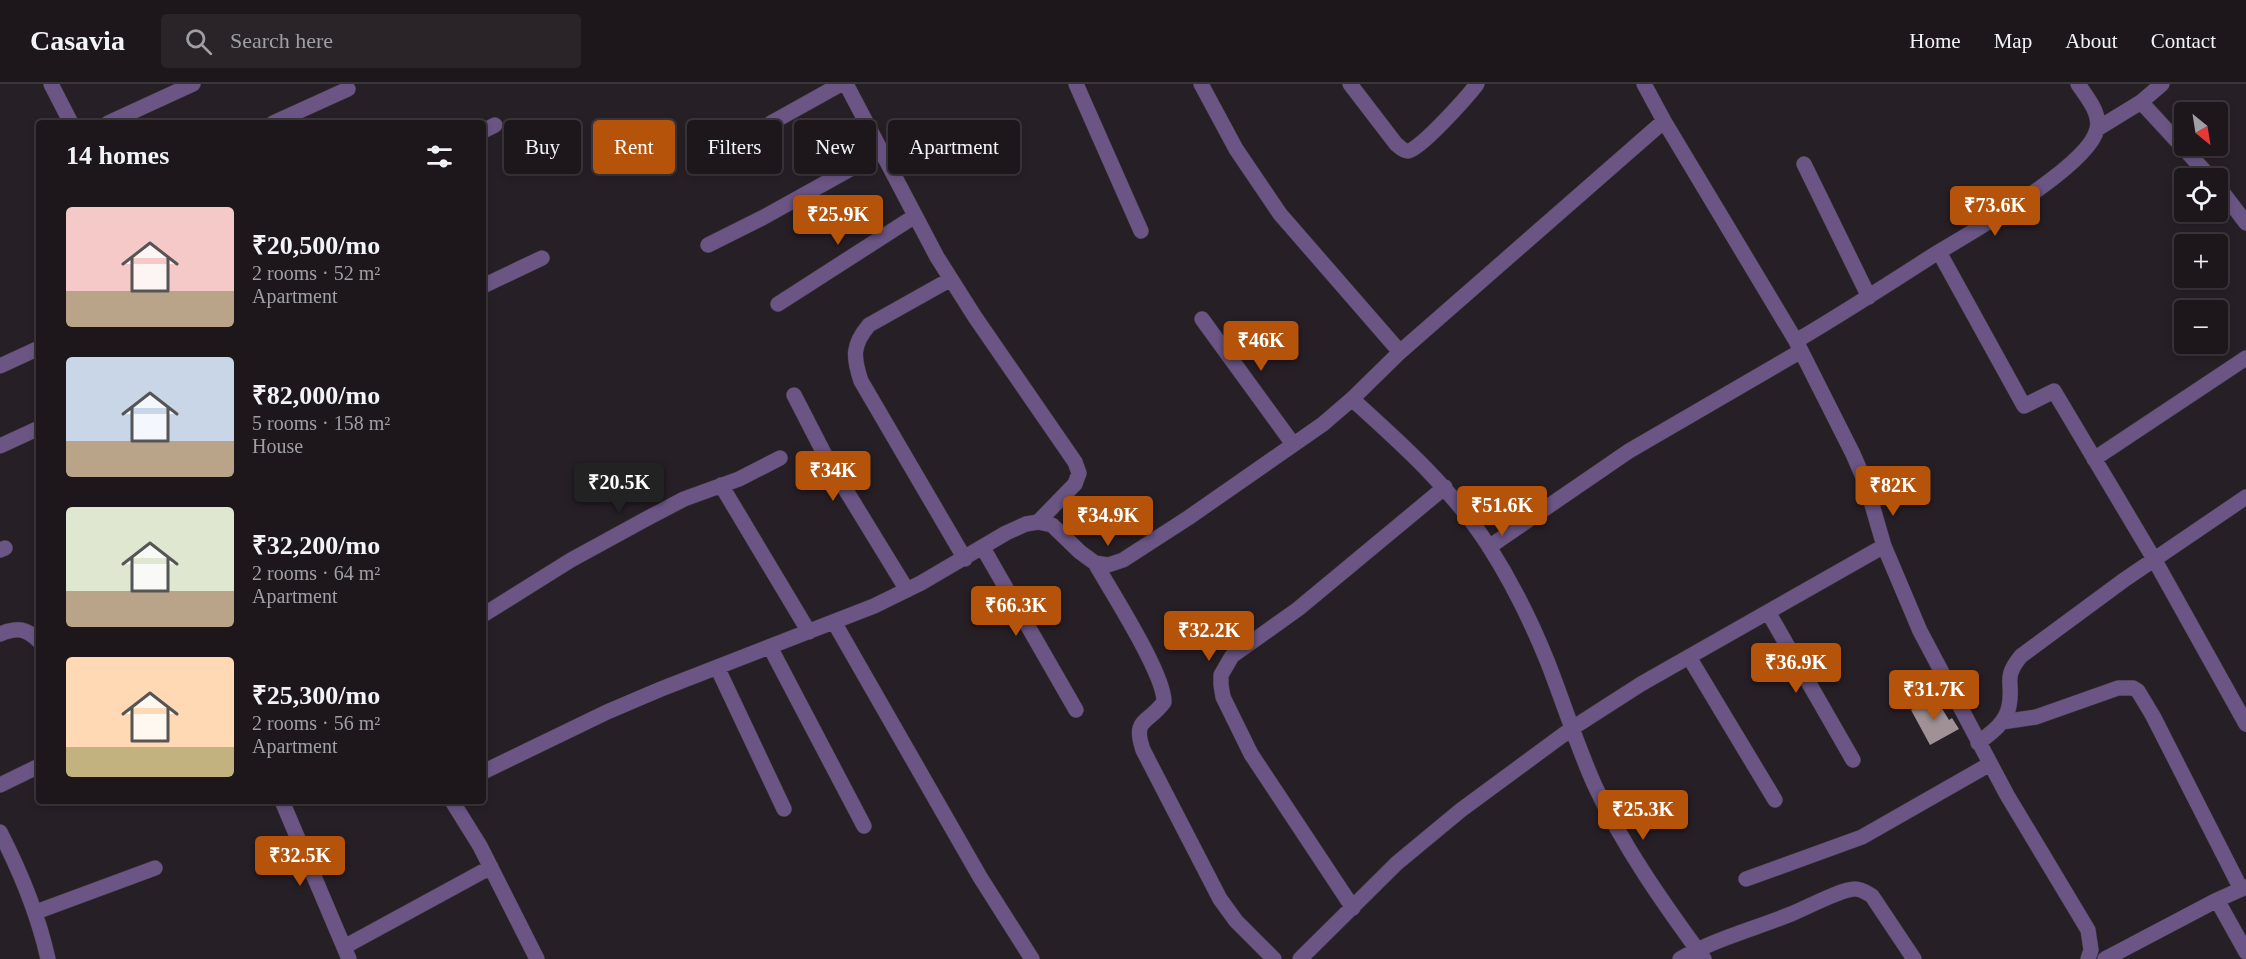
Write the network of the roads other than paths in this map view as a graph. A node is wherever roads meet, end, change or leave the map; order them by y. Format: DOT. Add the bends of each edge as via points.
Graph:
graph roads {
  1 [pos="51,84"];
  2 [pos="194,84"];
  3 [pos="841,84"];
  4 [pos="846,84"];
  5 [pos="1076,84"];
  6 [pos="1201,84"];
  7 [pos="1350,84"];
  8 [pos="1477,84"];
  9 [pos="1644,84"];
  10 [pos="2078,84"];
  11 [pos="2162,84"];
  12 [pos="348,89"];
  13 [pos="2141,102"];
  14 [pos="69,120"];
  15 [pos="115,120"];
  16 [pos="280,120"];
  17 [pos="776,120"];
  18 [pos="1664,121"];
  19 [pos="2097,129"];
  20 [pos="881,152"];
  21 [pos="1804,164"];
  22 [pos="2202,168"];
  23 [pos="2228,199"];
  24 [pos="915,216"];
  25 [pos="2246,223"];
  26 [pos="1141,231"];
  27 [pos="708,245"];
  28 [pos="1939,252"];
  29 [pos="542,258"];
  30 [pos="951,279"];
  31 [pos="486,285"];
  32 [pos="1869,297"];
  33 [pos="778,304"];
  34 [pos="1202,319"];
  35 [pos="1798,346"];
  36 [pos="36,349"];
  37 [pos="1400,352"];
  38 [pos="2246,358"];
  39 [pos="0,366"];
  40 [pos="794,395"];
  41 [pos="1352,399"];
  42 [pos="36,429"];
  43 [pos="1293,444"];
  44 [pos="0,446"];
  45 [pos="780,458"];
  46 [pos="2094,459"];
  47 [pos="721,485"];
  48 [pos="1445,488"];
  49 [pos="2246,497"];
  50 [pos="1038,522"];
  51 [pos="1884,546"];
  52 [pos="1489,547"];
  53 [pos="982,548"];
  54 [pos="964,559"];
  55 [pos="2154,559"];
  56 [pos="1095,563"];
  57 [pos="907,590"];
  58 [pos="1767,612"];
  59 [pos="486,613"];
  60 [pos="834,622"];
  61 [pos="810,632"];
  62 [pos="0,634"];
  63 [pos="36,638"];
  64 [pos="770,647"];
  65 [pos="1689,657"];
  66 [pos="717,667"];
  67 [pos="1076,710"];
  68 [pos="2002,722"];
  69 [pos="2246,724"];
  70 [pos="1571,729"];
  71 [pos="1978,743"];
  72 [pos="1853,760"];
  73 [pos="1990,764"];
  74 [pos="36,767"];
  75 [pos="486,771"];
  76 [pos="0,785"];
  77 [pos="1775,800"];
  78 [pos="283,804"];
  79 [pos="454,804"];
  80 [pos="784,809"];
  81 [pos="864,826"];
  82 [pos="0,832"];
  83 [pos="491,867"];
  84 [pos="155,868"];
  85 [pos="1746,879"];
  86 [pos="2244,888"];
  87 [pos="2217,900"];
  88 [pos="1353,908"];
  89 [pos="36,912"];
  90 [pos="2246,952"];
  91 [pos="346,953"];
  92 [pos="1701,954"];
  93 [pos="48,959"];
  94 [pos="537,959"];
  95 [pos="1032,959"];
  96 [pos="1274,959"];
  97 [pos="1300,959"];
  98 [pos="1680,959"];
  99 [pos="1914,959"];
  100 [pos="2088,959"];
  101 [pos="2105,959"];
  1 -- 14 [label="street"];
  2 -- 15 [label="street"];
  3 -- 17 [label="street"];
  4 -- 20 [label="street"];
  5 -- 26 [label="street"];
  6 -- 37 [label="street" via="1236,148 1280,214"];
  7 -- 8 [label="street" via="1396,144 1410,151"];
  9 -- 18 [label="street"];
  10 -- 19 [label="street" via="2097,117"];
  11 -- 13 [label="street"];
  12 -- 16 [label="street"];
  13 -- 19 [label="street"];
  13 -- 22 [label="street"];
  18 -- 35 [label="street"];
  18 -- 37 [label="street"];
  19 -- 28 [label="street" via="2079,156 2062,171"];
  20 -- 24 [label="street"];
  20 -- 27 [label="street"];
  21 -- 32 [label="street"];
  23 -- 25 [label="street"];
  24 -- 30 [label="street"];
  24 -- 33 [label="street"];
  28 -- 32 [label="street"];
  28 -- 46 [label="street" via="2024,406 2054,391"];
  29 -- 31 [label="street"];
  30 -- 50 [label="street" via="1064,443 1079,473 1075,484"];
  30 -- 54 [label="street" via="869,325 859,336 854,353 861,381"];
  32 -- 35 [label="street"];
  34 -- 43 [label="street"];
  35 -- 51 [label="street" via="1866,484"];
  35 -- 52 [label="street" via="1629,451"];
  36 -- 39 [label="street"];
  37 -- 41 [label="street"];
  38 -- 46 [label="street"];
  40 -- 57 [label="street" via="854,506"];
  41 -- 43 [label="street"];
  41 -- 48 [label="street"];
  42 -- 44 [label="street"];
  43 -- 56 [label="street" via="1142,549 1108,565"];
  45 -- 47 [label="street"];
  46 -- 55 [label="street"];
  47 -- 59 [label="street" via="684,499 588,550"];
  47 -- 61 [label="street"];
  48 -- 52 [label="street"];
  48 -- 88 [label="street" via="1298,609 1232,656 1221,675 1223,697 1251,754"];
  49 -- 55 [label="street"];
  50 -- 53 [label="street" via="1006,533"];
  50 -- 56 [label="street" via="1052,525"];
  51 -- 58 [label="street"];
  51 -- 71 [label="street" via="1920,631"];
  52 -- 70 [label="street" via="1547,661"];
  53 -- 54 [label="street"];
  53 -- 67 [label="street"];
  54 -- 57 [label="street"];
  55 -- 68 [label="street" via="2021,656 2009,675 2009,707"];
  55 -- 69 [label="street"];
  56 -- 96 [label="street" via="1164,694 1164,702 1139,729 1143,750 1220,899"];
  57 -- 60 [label="street"];
  58 -- 65 [label="street"];
  58 -- 72 [label="street"];
  60 -- 61 [label="street"];
  60 -- 95 [label="street" via="980,877"];
  61 -- 64 [label="street"];
  62 -- 63 [label="street" via="18,628"];
  64 -- 66 [label="street"];
  64 -- 81 [label="street"];
  65 -- 70 [label="street"];
  65 -- 77 [label="street"];
  66 -- 75 [label="street" via="607,712"];
  66 -- 80 [label="street"];
  68 -- 71 [label="street"];
  68 -- 86 [label="street" via="2036,717 2118,688 2138,691"];
  70 -- 88 [label="street" via="1419,844"];
  70 -- 92 [label="street" via="1622,836 1649,882"];
  71 -- 73 [label="street"];
  73 -- 85 [label="street" via="1862,837"];
  73 -- 100 [label="street" via="2088,930"];
  74 -- 76 [label="street"];
  78 -- 91 [label="street"];
  79 -- 83 [label="street"];
  82 -- 89 [label="street"];
  83 -- 91 [label="street"];
  83 -- 94 [label="street"];
  84 -- 89 [label="street"];
  86 -- 87 [label="street"];
  87 -- 90 [label="street"];
  87 -- 101 [label="street"];
  88 -- 97 [label="street"];
  89 -- 93 [label="street"];
  92 -- 98 [label="street"];
  92 -- 99 [label="street" via="1855,889 1872,896"];
}
